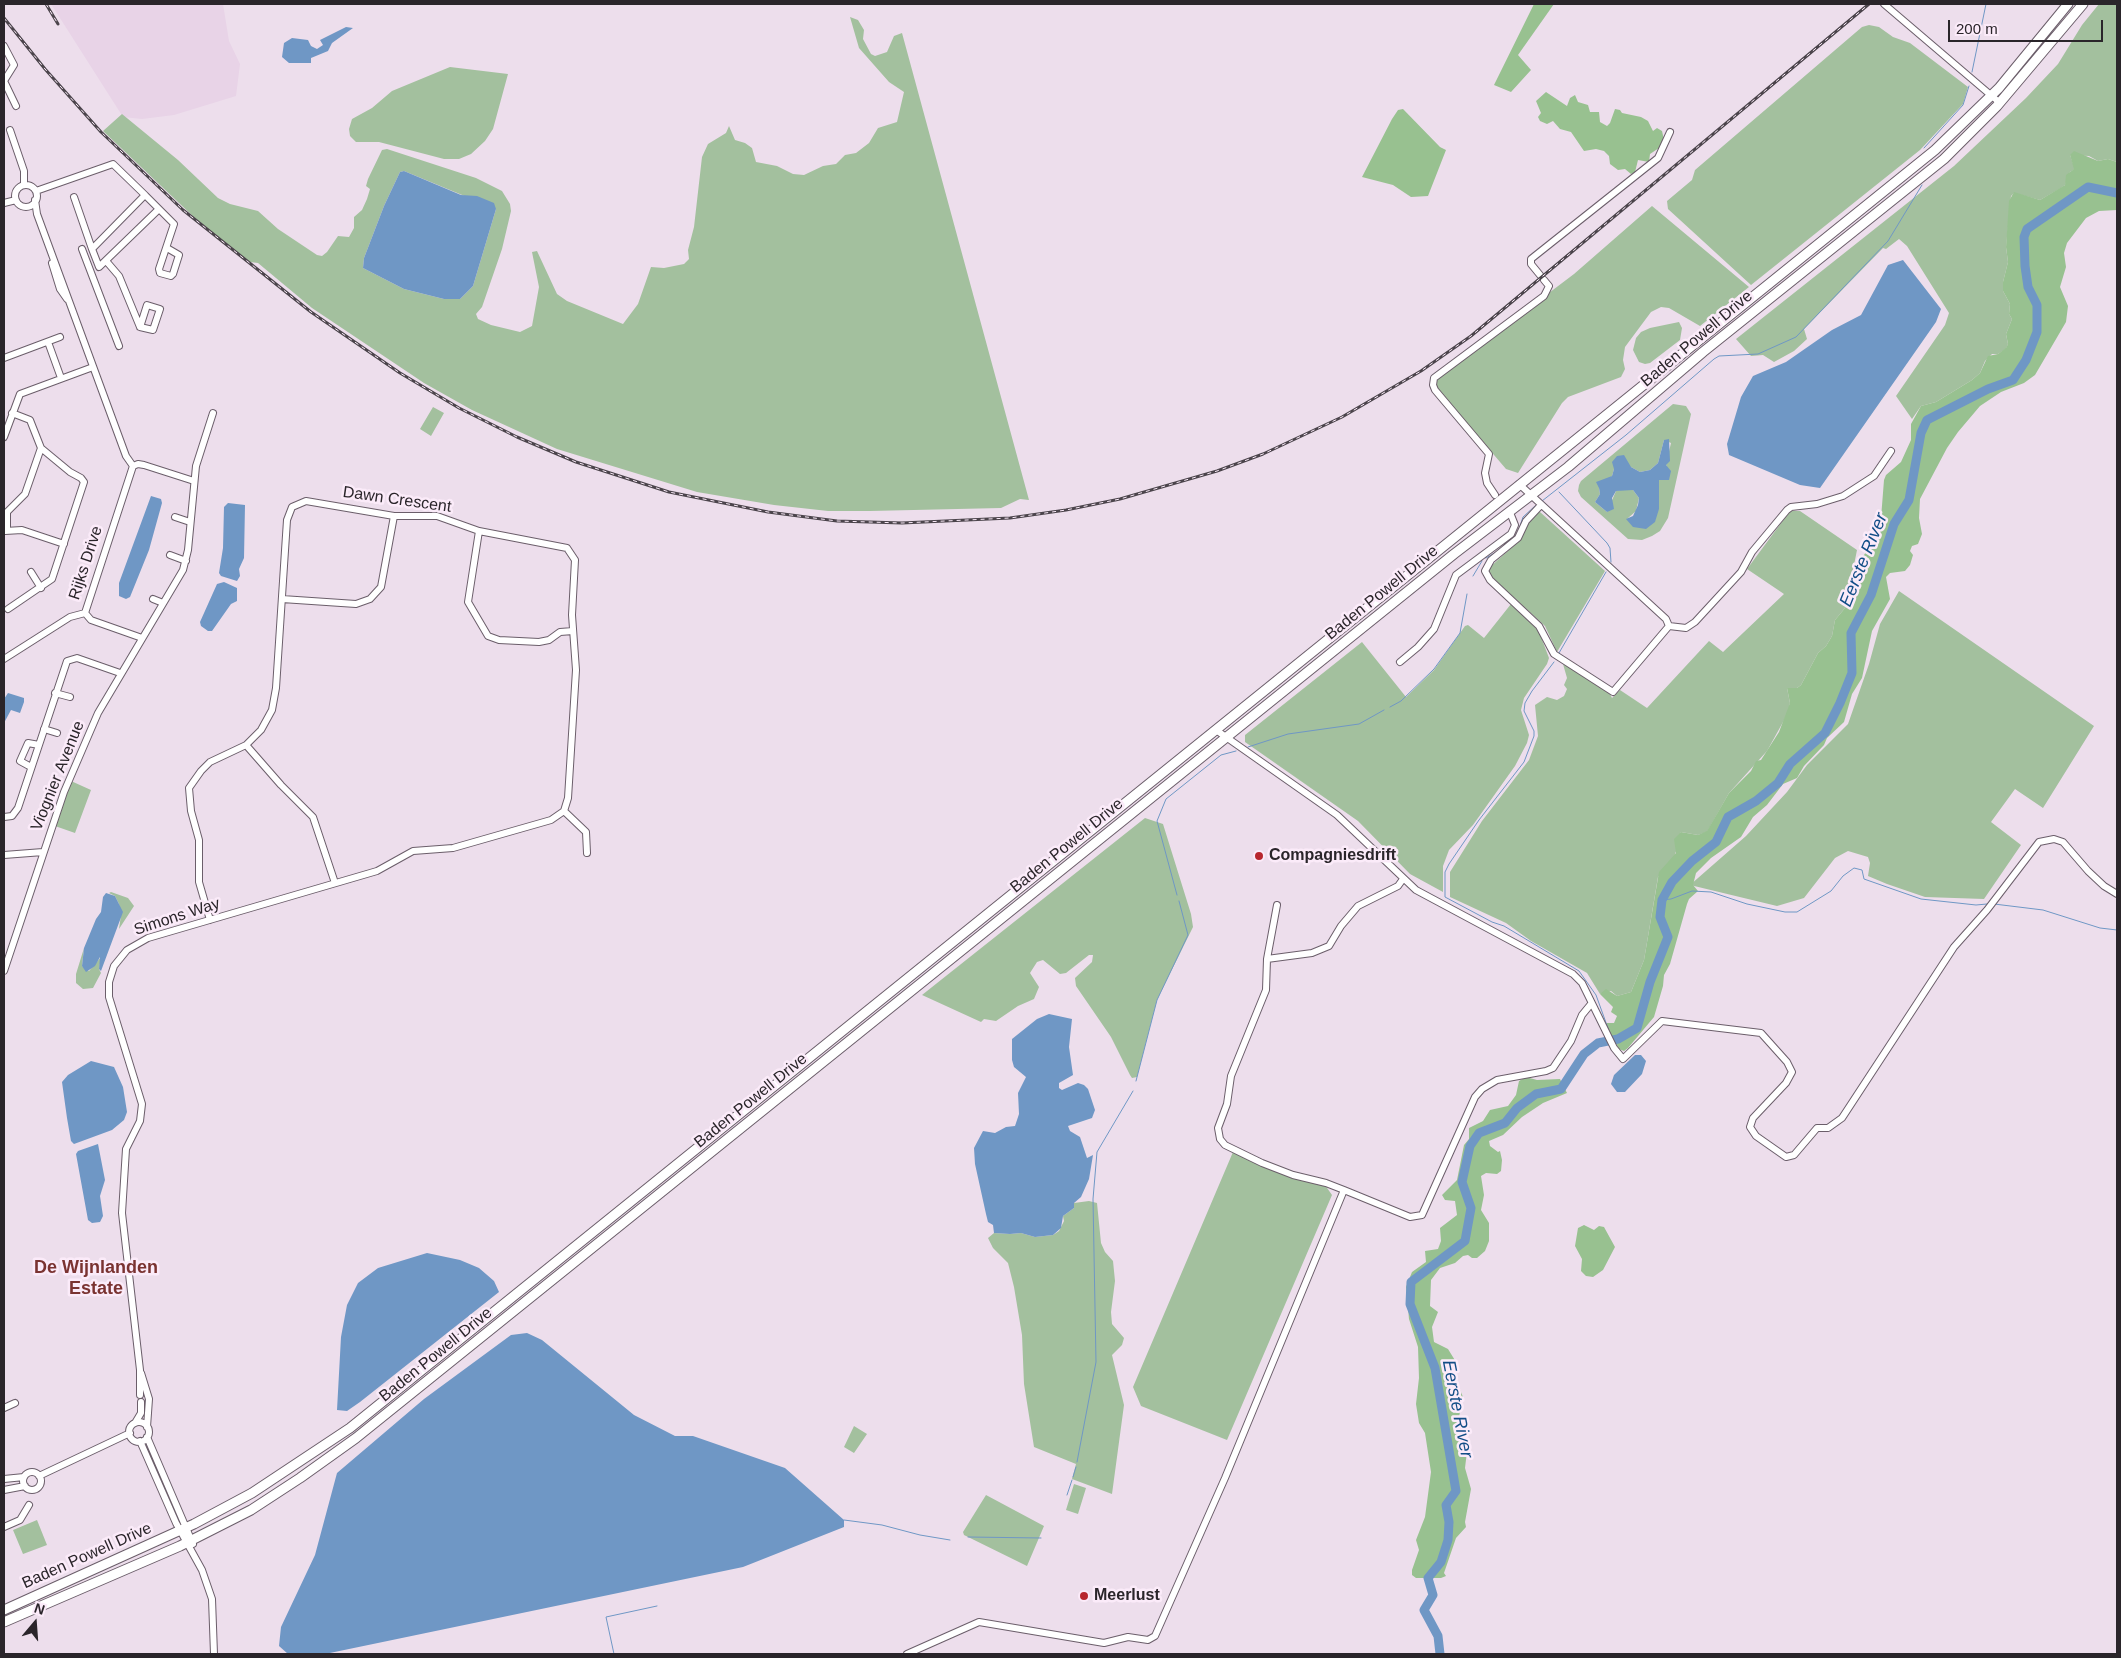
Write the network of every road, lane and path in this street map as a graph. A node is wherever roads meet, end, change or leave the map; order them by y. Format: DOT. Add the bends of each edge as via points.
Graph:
graph roads {
  1 [pos="1884,4"];
  2 [pos="2068,4"];
  3 [pos="2083,4"];
  4 [pos="4,46"];
  5 [pos="4,81"];
  6 [pos="1991,96"];
  7 [pos="2000,103"];
  8 [pos="16,106"];
  9 [pos="10,130"];
  10 [pos="1670,132"];
  11 [pos="24,185"];
  12 [pos="36,192"];
  13 [pos="145,195"];
  14 [pos="74,197"];
  15 [pos="16,200"];
  16 [pos="35,200"];
  17 [pos="4,203"];
  18 [pos="28,206"];
  19 [pos="159,209"];
  20 [pos="38,214"];
  21 [pos="92,248"];
  22 [pos="166,248"];
  23 [pos="82,249"];
  24 [pos="107,262"];
  25 [pos="99,268"];
  26 [pos="90,271"];
  27 [pos="140,327"];
  28 [pos="60,338"];
  29 [pos="48,342"];
  30 [pos="119,346"];
  31 [pos="4,358"];
  32 [pos="93,367"];
  33 [pos="61,378"];
  34 [pos="12,413"];
  35 [pos="213,413"];
  36 [pos="4,437"];
  37 [pos="41,448"];
  38 [pos="1891,452"];
  39 [pos="136,465"];
  40 [pos="194,481"];
  41 [pos="1519,484"];
  42 [pos="1530,494"];
  43 [pos="1495,495"];
  44 [pos="1541,505"];
  45 [pos="1511,515"];
  46 [pos="394,516"];
  47 [pos="175,517"];
  48 [pos="190,522"];
  49 [pos="5,531"];
  50 [pos="479,531"];
  51 [pos="64,544"];
  52 [pos="1485,554"];
  53 [pos="170,555"];
  54 [pos="186,561"];
  55 [pos="1487,566"];
  56 [pos="31,572"];
  57 [pos="41,588"];
  58 [pos="153,599"];
  59 [pos="282,599"];
  60 [pos="163,603"];
  61 [pos="8,609"];
  62 [pos="84,613"];
  63 [pos="1669,626"];
  64 [pos="573,631"];
  65 [pos="142,638"];
  66 [pos="4,659"];
  67 [pos="1400,662"];
  68 [pos="120,674"];
  69 [pos="56,693"];
  70 [pos="70,697"];
  71 [pos="44,729"];
  72 [pos="1216,730"];
  73 [pos="58,733"];
  74 [pos="1227,737"];
  75 [pos="39,744"];
  76 [pos="246,745"];
  77 [pos="31,767"];
  78 [pos="564,811"];
  79 [pos="4,816"];
  80 [pos="43,852"];
  81 [pos="587,853"];
  82 [pos="4,855"];
  83 [pos="1403,879"];
  84 [pos="335,883"];
  85 [pos="2117,894"];
  86 [pos="1277,905"];
  87 [pos="210,920"];
  88 [pos="1266,959"];
  89 [pos="5,963"];
  90 [pos="4,971"];
  91 [pos="1591,1004"];
  92 [pos="1344,1190"];
  93 [pos="140,1370"];
  94 [pos="15,1402"];
  95 [pos="4,1408"];
  96 [pos="134,1423"];
  97 [pos="148,1427"];
  98 [pos="130,1433"];
  99 [pos="147,1438"];
  100 [pos="140,1441"];
  101 [pos="39,1476"];
  102 [pos="24,1477"];
  103 [pos="4,1479"];
  104 [pos="25,1486"];
  105 [pos="4,1490"];
  106 [pos="29,1505"];
  107 [pos="4,1526"];
  108 [pos="183,1529"];
  109 [pos="190,1541"];
  110 [pos="4,1610"];
  111 [pos="4,1622"];
  112 [pos="214,1654"];
  113 [pos="907,1654"];
  1 -- 6 [label="street"];
  2 -- 6 [label="main road, Baden Powell Drive"];
  3 -- 7 [label="main road, Baden Powell Drive"];
  4 -- 5 [label="street" via="14,65"];
  5 -- 8 [label="street"];
  6 -- 7 [label="street"];
  6 -- 41 [label="main road, Baden Powell Drive" via="1935,150"];
  7 -- 42 [label="main road, Baden Powell Drive" via="1944,159 1703,352 1568,467"];
  9 -- 11 [label="street" via="24,171"];
  10 -- 43 [label="street" via="1658,158 1531,259 1532,266 1549,286 1544,296 1434,378 1435,390 1489,454 1485,473"];
  11 -- 12 [label="street"];
  11 -- 15 [label="street" via="16,192"];
  12 -- 13 [label="street" via="113,164"];
  12 -- 16 [label="street"];
  13 -- 19 [label="street"];
  13 -- 21 [label="street"];
  14 -- 21 [label="street"];
  15 -- 17 [label="street"];
  15 -- 18 [label="street" via="22,206"];
  16 -- 18 [label="street"];
  16 -- 20 [label="street"];
  18 -- 20 [label="street"];
  19 -- 22 [label="street" via="174,227"];
  19 -- 24 [label="street"];
  20 -- 32 [label="street"];
  21 -- 25 [label="street"];
  23 -- 26 [label="street"];
  24 -- 25 [label="street"];
  24 -- 27 [label="street" via="119,276"];
  25 -- 26 [label="street"];
  26 -- 30 [label="street"];
  28 -- 29 [label="street"];
  29 -- 31 [label="street"];
  29 -- 33 [label="street"];
  32 -- 33 [label="street"];
  32 -- 39 [label="street" via="126,456"];
  33 -- 34 [label="street" via="20,394"];
  34 -- 36 [label="street"];
  34 -- 37 [label="street" via="30,420"];
  35 -- 40 [label="street, Viognier Avenue"];
  37 -- 49 [label="street" via="25,494 7,512"];
  37 -- 51 [label="street" via="84,482"];
  38 -- 63 [label="street" via="1874,476 1844,496 1787,510 1752,552 1742,572 1695,622 1686,628"];
  39 -- 40 [label="street"];
  39 -- 62 [label="street, Rijks Drive"];
  40 -- 48 [label="street, Viognier Avenue"];
  41 -- 42 [label="street"];
  41 -- 72 [label="main road, Baden Powell Drive"];
  42 -- 44 [label="street"];
  42 -- 74 [label="main road, Baden Powell Drive"];
  44 -- 55 [label="street" via="1526,521 1518,538"];
  44 -- 63 [label="street"];
  45 -- 52 [label="street" via="1515,525 1510,534"];
  46 -- 50 [label="street, Dawn Crescent" via="437,516"];
  46 -- 59 [label="street" via="381,587 370,599 356,604"];
  46 -- 59 [label="street, Dawn Crescent" via="306,501 295,504 287,520"];
  47 -- 48 [label="street"];
  48 -- 54 [label="street, Viognier Avenue"];
  49 -- 51 [label="street" via="22,530"];
  50 -- 64 [label="street, Dawn Crescent" via="567,548 575,560"];
  50 -- 64 [label="street" via="468,602 488,636 499,640 545,642 560,632"];
  51 -- 57 [label="street" via="52,579"];
  52 -- 55 [label="street"];
  52 -- 67 [label="street" via="1456,575 1434,629"];
  53 -- 54 [label="street"];
  54 -- 60 [label="street, Viognier Avenue"];
  55 -- 63 [label="street" via="1485,571 1490,580 1539,626 1554,654 1611,692 1616,691"];
  56 -- 57 [label="street"];
  57 -- 61 [label="street"];
  58 -- 60 [label="street"];
  59 -- 76 [label="street, Dawn Crescent" via="274,702 265,723"];
  60 -- 65 [label="street, Viognier Avenue"];
  62 -- 65 [label="street" via="91,620"];
  62 -- 66 [label="street, Rijks Drive" via="70,617"];
  64 -- 78 [label="street, Dawn Crescent" via="576,670 568,798"];
  65 -- 68 [label="street, Viognier Avenue"];
  68 -- 69 [label="street" via="72,657 67,661"];
  68 -- 80 [label="street, Viognier Avenue" via="106,697 64,792"];
  69 -- 70 [label="street"];
  69 -- 71 [label="street"];
  71 -- 73 [label="street"];
  71 -- 75 [label="street"];
  72 -- 74 [label="street"];
  72 -- 108 [label="main road, Baden Powell Drive" via="350,1428 252,1493"];
  74 -- 83 [label="street" via="1337,814"];
  74 -- 109 [label="main road, Baden Powell Drive" via="356,1438 251,1510"];
  75 -- 77 [label="street"];
  75 -- 77 [label="street" via="28,742 22,756 21,762"];
  76 -- 84 [label="street" via="313,817"];
  76 -- 87 [label="street, Dawn Crescent" via="210,762 189,788 199,840 199,882"];
  77 -- 79 [label="street" via="16,812 12,816"];
  78 -- 81 [label="street" via="586,832"];
  78 -- 84 [label="street, Simons Way" via="551,820 453,848 413,851 377,871"];
  80 -- 82 [label="street"];
  80 -- 89 [label="street, Viognier Avenue"];
  83 -- 88 [label="street" via="1394,889 1358,906 1329,946 1312,953"];
  83 -- 91 [label="street" via="1421,894 1573,974 1582,984"];
  84 -- 87 [label="street, Simons Way"];
  85 -- 91 [label="street" via="2088,871 2063,842 2039,842 1954,947 1842,1118 1828,1128 1817,1128 1790,1156 1782,1155 1756,1136 1750,1127 1753,1118 1786,1083 1792,1072 1761,1033 1662,1021 1623,1059"];
  86 -- 88 [label="street"];
  87 -- 93 [label="street, Simons Way" via="148,938 132,947 116,962 109,982 110,1002 142,1104 140,1121 126,1150 122,1213"];
  88 -- 92 [label="street" via="1266,990 1231,1076 1227,1104 1218,1128 1220,1139 1225,1145 1262,1163"];
  89 -- 90 [label="street, Viognier Avenue"];
  91 -- 92 [label="street" via="1553,1068 1497,1080 1475,1097 1422,1216 1410,1217"];
  92 -- 113 [label="street" via="1155,1636 1148,1640 1128,1636 1104,1643 980,1622"];
  93 -- 96 [label="street, Simons Way" via="141,1413"];
  93 -- 97 [label="street, Simons Way" via="149,1399"];
  94 -- 95 [label="street"];
  96 -- 97 [label="street"];
  96 -- 98 [label="street"];
  97 -- 99 [label="street"];
  98 -- 100 [label="street" via="132,1438"];
  98 -- 101 [label="street"];
  99 -- 100 [label="street"];
  99 -- 108 [label="street"];
  100 -- 108 [label="street"];
  101 -- 102 [label="street" via="31,1472"];
  101 -- 104 [label="street" via="40,1485 36,1489 30,1490"];
  102 -- 103 [label="street"];
  102 -- 104 [label="street"];
  104 -- 105 [label="street"];
  106 -- 107 [label="street" via="20,1520"];
  108 -- 109 [label="street"];
  108 -- 110 [label="main road, Baden Powell Drive"];
  109 -- 111 [label="main road, Baden Powell Drive"];
  109 -- 112 [label="street" via="212,1599"];
}
